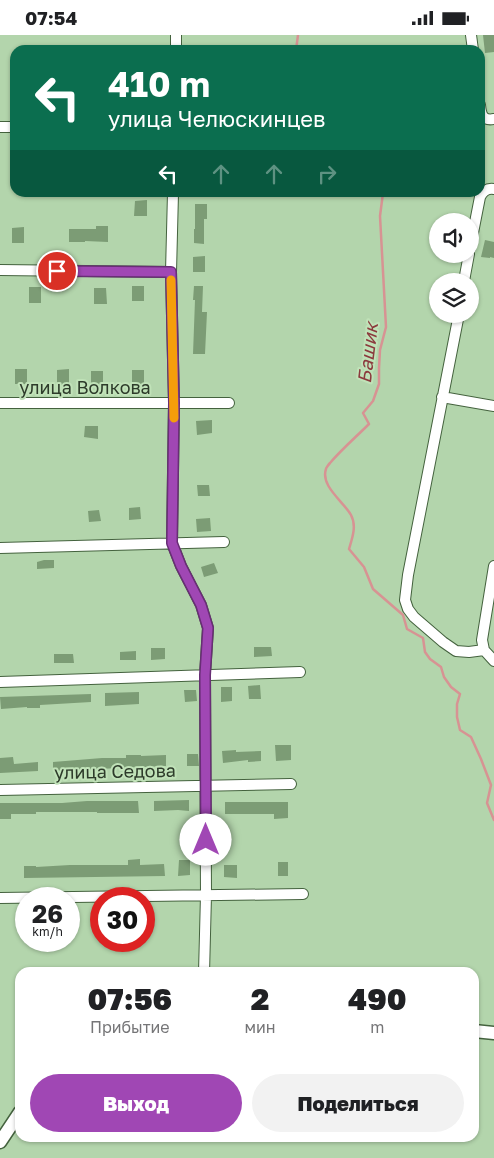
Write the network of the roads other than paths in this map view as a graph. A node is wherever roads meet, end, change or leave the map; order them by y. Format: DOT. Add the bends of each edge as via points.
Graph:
graph roads {
  1 [pos="173,197"];
  2 [pos="480,197"];
  3 [pos="477,213"];
  4 [pos="0,270"];
  5 [pos="171,272"];
  6 [pos="457,323"];
  7 [pos="442,397"];
  8 [pos="0,403"];
  9 [pos="174,403"];
  10 [pos="229,403"];
  11 [pos="494,406"];
  12 [pos="224,542"];
  13 [pos="172,543"];
  14 [pos="0,548"];
  15 [pos="494,567"];
  16 [pos="484,650"];
  17 [pos="494,660"];
  18 [pos="300,672"];
  19 [pos="205,675"];
  20 [pos="0,682"];
  21 [pos="290,783"];
  22 [pos="206,785"];
  23 [pos="0,790"];
  24 [pos="303,894"];
  25 [pos="206,895"];
  26 [pos="0,898"];
  27 [pos="204,967"];
  28 [pos="479,1032"];
  29 [pos="494,1033"];
  30 [pos="15,1120"];
  31 [pos="0,1142"];
  1 -- 5 [label="street"];
  2 -- 3 [label="street"];
  4 -- 5 [label="street"];
  5 -- 9 [label="street"];
  6 -- 7 [label="street"];
  7 -- 11 [label="street"];
  7 -- 16 [label="street" via="405,600 414,617 456,651"];
  8 -- 9 [label="street, улица Волкова"];
  9 -- 10 [label="street, улица Волкова"];
  9 -- 13 [label="street"];
  12 -- 13 [label="street"];
  13 -- 14 [label="street"];
  13 -- 19 [label="street" via="201,605 208,628"];
  15 -- 16 [label="street" via="482,640"];
  16 -- 17 [label="street"];
  18 -- 19 [label="street"];
  19 -- 20 [label="street"];
  19 -- 22 [label="street"];
  21 -- 22 [label="street, улица Седова"];
  22 -- 23 [label="street, улица Седова"];
  22 -- 25 [label="street"];
  24 -- 25 [label="street"];
  25 -- 26 [label="street"];
  25 -- 27 [label="street"];
  28 -- 29 [label="street"];
  30 -- 31 [label="street"];
}
